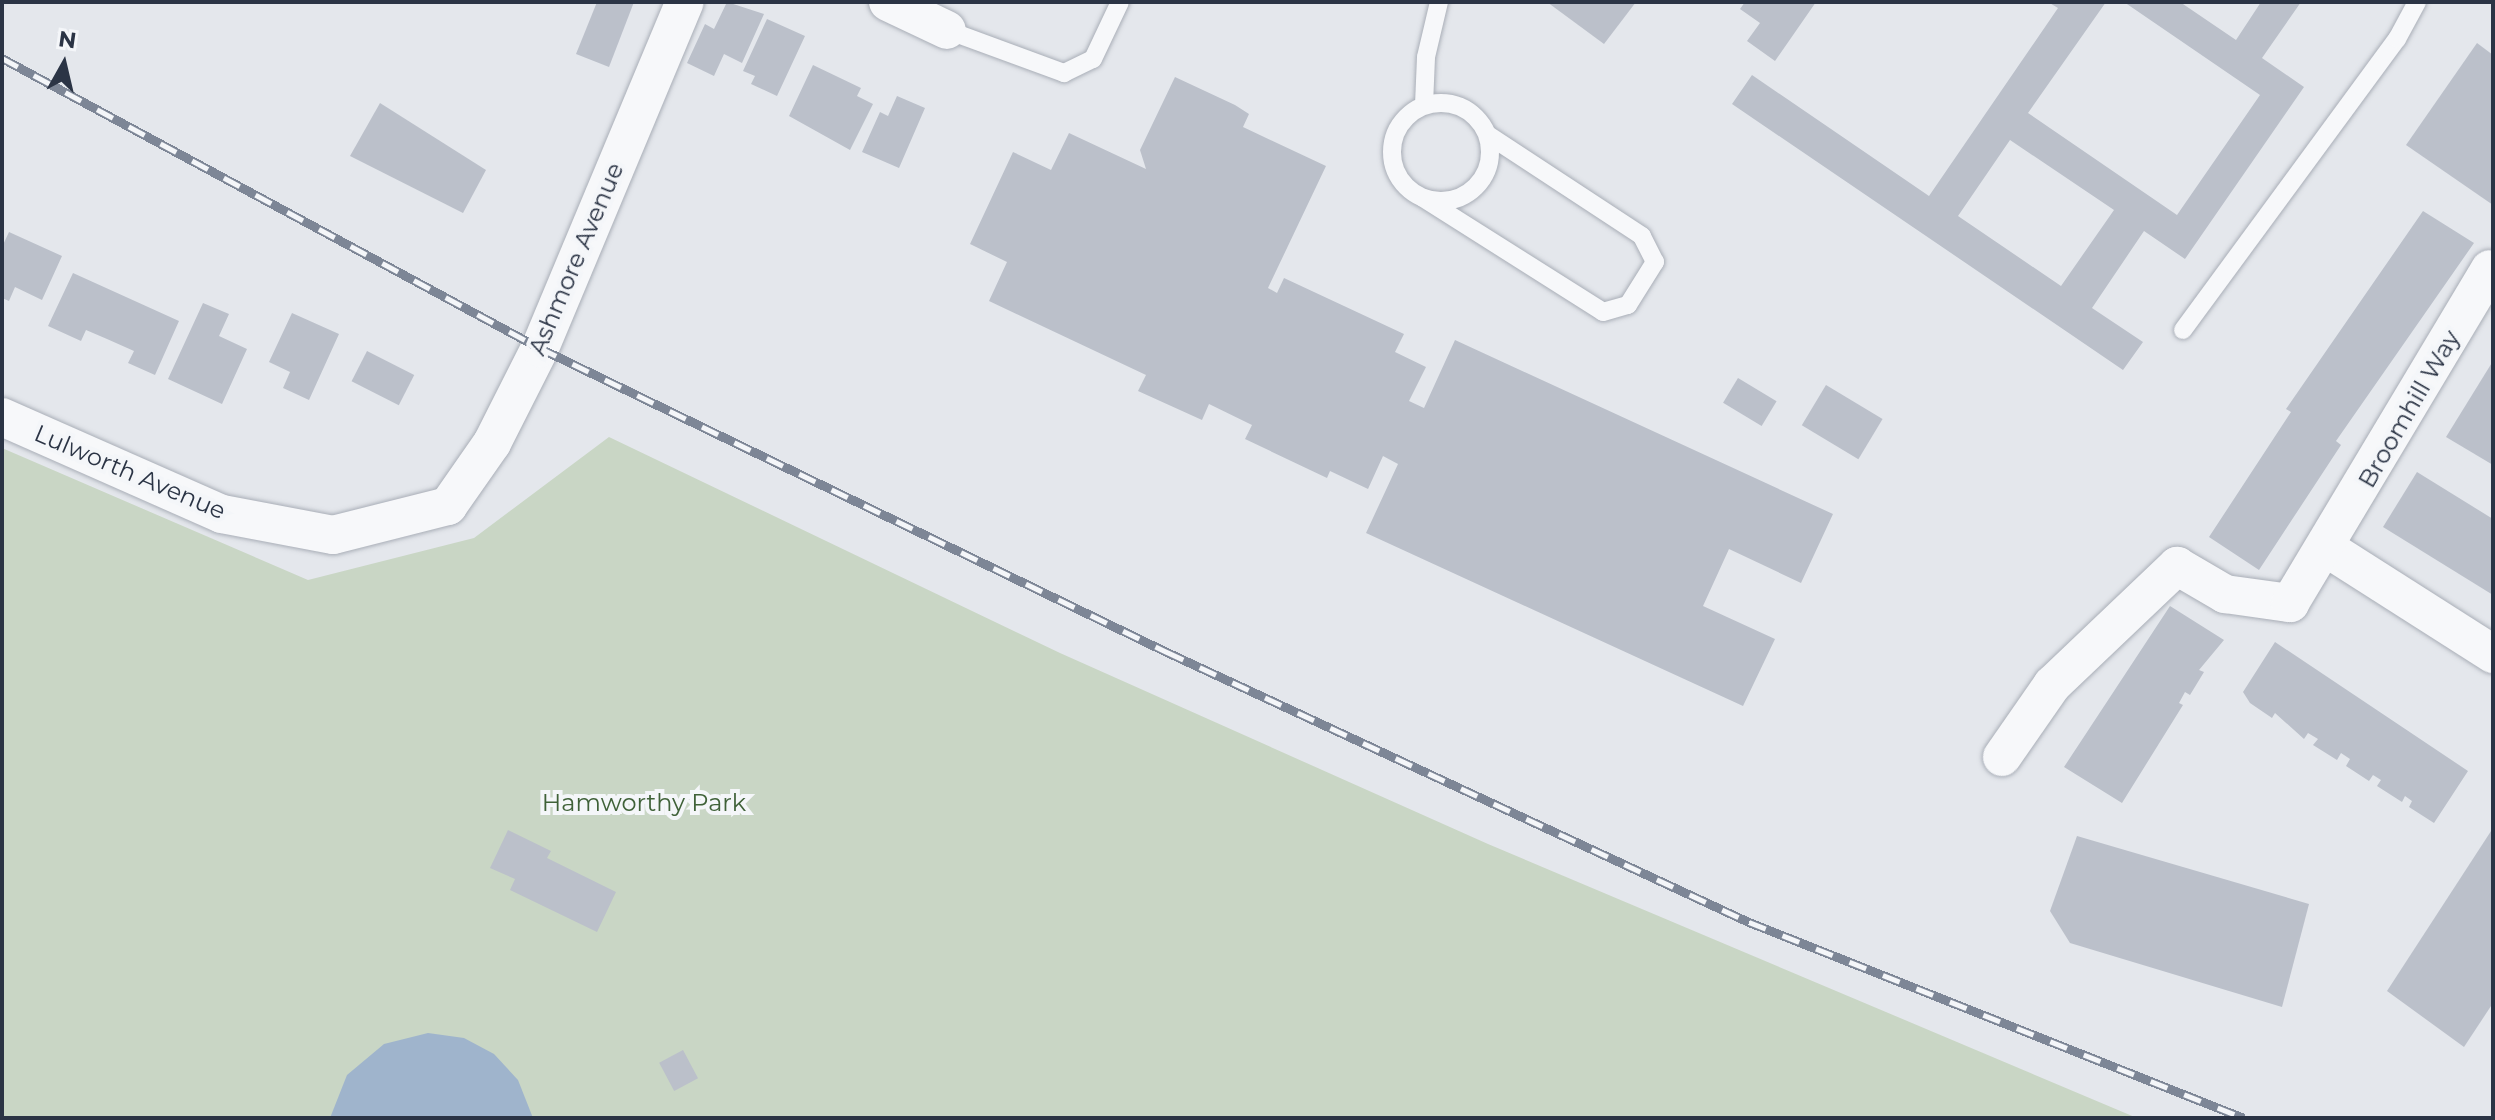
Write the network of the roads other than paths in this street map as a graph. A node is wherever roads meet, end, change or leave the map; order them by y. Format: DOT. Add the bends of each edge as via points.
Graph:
graph roads {
  1 [pos="685,2"];
  2 [pos="888,2"];
  3 [pos="1120,2"];
  4 [pos="1439,2"];
  5 [pos="2417,2"];
  6 [pos="947,30"];
  7 [pos="1424,105"];
  8 [pos="1488,135"];
  9 [pos="1423,198"];
  10 [pos="2490,269"];
  11 [pos="2183,330"];
  12 [pos="2,417"];
  13 [pos="448,506"];
  14 [pos="2328,549"];
  15 [pos="2493,654"];
  16 [pos="2002,757"];
  1 -- 13 [label="street, Ashmore Avenue" via="540,348 492,443"];
  2 -- 6 [label="street"];
  3 -- 6 [label="lane" via="1093,59 1064,73"];
  4 -- 7 [label="lane" via="1426,57"];
  5 -- 11 [label="lane" via="2397,39"];
  7 -- 8 [label="lane" via="1455,104 1469,110"];
  7 -- 9 [label="lane" via="1398,126 1391,160 1408,189"];
  8 -- 9 [label="lane" via="1489,165 1472,191 1440,202"];
  8 -- 9 [label="lane" via="1642,236 1655,262 1628,305 1603,312"];
  10 -- 14 [label="street, Broomhill Way"];
  12 -- 13 [label="street, Lulworth Avenue" via="222,514 333,535"];
  14 -- 15 [label="street"];
  14 -- 16 [label="street, Broomhill Way" via="2290,603 2225,594 2177,566 2052,685"];
}
